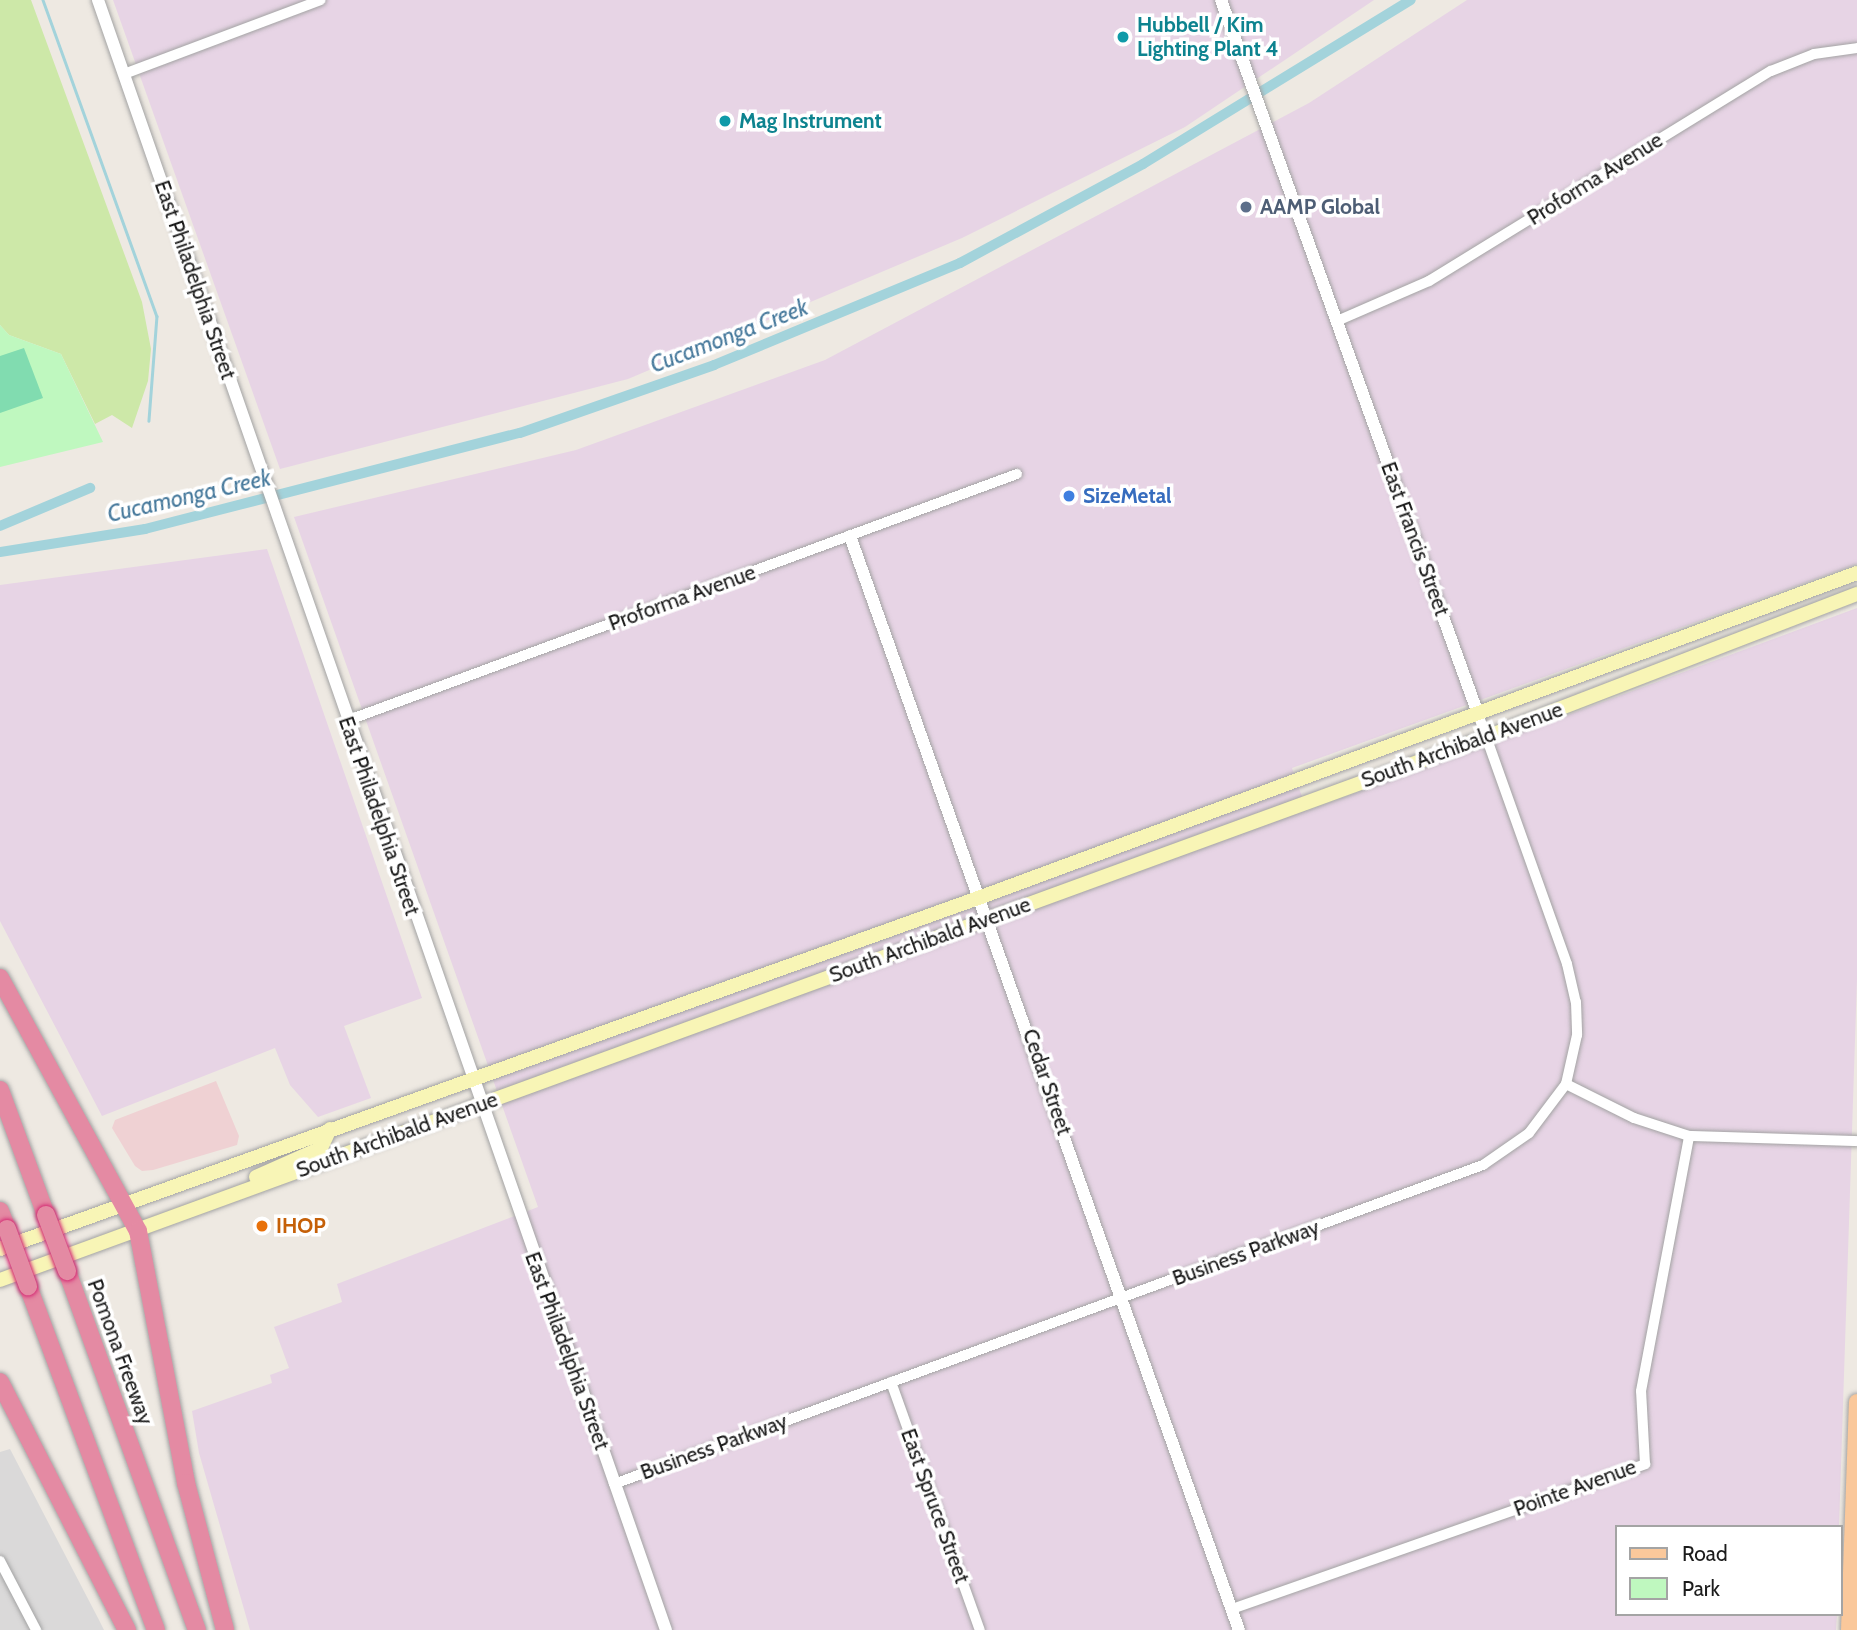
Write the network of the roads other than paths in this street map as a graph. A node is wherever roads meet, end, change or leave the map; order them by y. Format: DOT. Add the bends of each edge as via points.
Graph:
graph roads {
  1 [pos="98,0"];
  2 [pos="321,0"];
  3 [pos="1221,0"];
  4 [pos="1857,48"];
  5 [pos="124,74"];
  6 [pos="1337,321"];
  7 [pos="1017,474"];
  8 [pos="850,536"];
  9 [pos="1857,573"];
  10 [pos="1854,596"];
  11 [pos="1478,714"];
  12 [pos="346,721"];
  13 [pos="1486,737"];
  14 [pos="981,897"];
  15 [pos="989,919"];
  16 [pos="0,978"];
  17 [pos="470,1077"];
  18 [pos="1566,1084"];
  19 [pos="0,1090"];
  20 [pos="480,1104"];
  21 [pos="330,1129"];
  22 [pos="1689,1136"];
  23 [pos="1857,1141"];
  24 [pos="126,1204"];
  25 [pos="205,1205"];
  26 [pos="0,1211"];
  27 [pos="138,1231"];
  28 [pos="0,1249"];
  29 [pos="0,1280"];
  30 [pos="1122,1298"];
  31 [pos="0,1382"];
  32 [pos="891,1382"];
  33 [pos="1857,1402"];
  34 [pos="614,1484"];
  35 [pos="0,1561"];
  36 [pos="1232,1609"];
  37 [pos="36,1630"];
  38 [pos="127,1630"];
  39 [pos="156,1630"];
  40 [pos="197,1630"];
  41 [pos="225,1630"];
  42 [pos="666,1630"];
  43 [pos="980,1630"];
  44 [pos="1239,1630"];
  45 [pos="1849,1630"];
  1 -- 5 [label="street, East Philadelphia Street"];
  2 -- 5 [label="street"];
  3 -- 6 [label="street, East Francis Street"];
  4 -- 6 [label="street, Proforma Avenue" via="1814,54 1771,71 1429,281"];
  5 -- 12 [label="street, East Philadelphia Street"];
  6 -- 11 [label="street, East Francis Street"];
  7 -- 8 [label="street, Proforma Avenue"];
  8 -- 12 [label="street, Proforma Avenue"];
  8 -- 14 [label="street, Cedar Street"];
  9 -- 11 [label="main road, South Archibald Avenue"];
  10 -- 13 [label="main road, South Archibald Avenue"];
  11 -- 13 [label="street, East Francis Street"];
  11 -- 14 [label="main road, South Archibald Avenue"];
  12 -- 17 [label="street, East Philadelphia Street"];
  13 -- 15 [label="main road, South Archibald Avenue"];
  13 -- 18 [label="street, East Francis Street" via="1567,964 1576,1002 1577,1035"];
  14 -- 15 [label="street, Cedar Street"];
  14 -- 17 [label="main road, South Archibald Avenue"];
  15 -- 20 [label="main road, South Archibald Avenue"];
  15 -- 30 [label="street, Cedar Street"];
  16 -- 24 [label="highway"];
  17 -- 20 [label="street, East Philadelphia Street"];
  17 -- 21 [label="main road, South Archibald Avenue"];
  18 -- 22 [label="street" via="1634,1118"];
  18 -- 30 [label="street, Business Parkway" via="1529,1133 1483,1165"];
  19 -- 40 [label="highway, Pomona Freeway, bridge"];
  20 -- 25 [label="main road, South Archibald Avenue"];
  20 -- 34 [label="street, East Philadelphia Street"];
  21 -- 24 [label="main road, South Archibald Avenue"];
  21 -- 25 [label="main road" via="321,1148"];
  22 -- 23 [label="street"];
  22 -- 36 [label="street, Pointe Avenue" via="1641,1391 1644,1464"];
  24 -- 27 [label="highway"];
  24 -- 28 [label="main road, South Archibald Avenue"];
  25 -- 27 [label="main road, South Archibald Avenue"];
  26 -- 39 [label="highway, bridge"];
  27 -- 29 [label="main road, South Archibald Avenue"];
  27 -- 41 [label="highway" via="186,1483"];
  30 -- 32 [label="street, Business Parkway"];
  30 -- 36 [label="street, Cedar Street"];
  31 -- 38 [label="highway"];
  32 -- 34 [label="street, Business Parkway"];
  32 -- 43 [label="street, East Spruce Street"];
  33 -- 45 [label="main road"];
  34 -- 42 [label="street, East Philadelphia Street"];
  35 -- 37 [label="street"];
  36 -- 44 [label="street, Cedar Street"];
}
